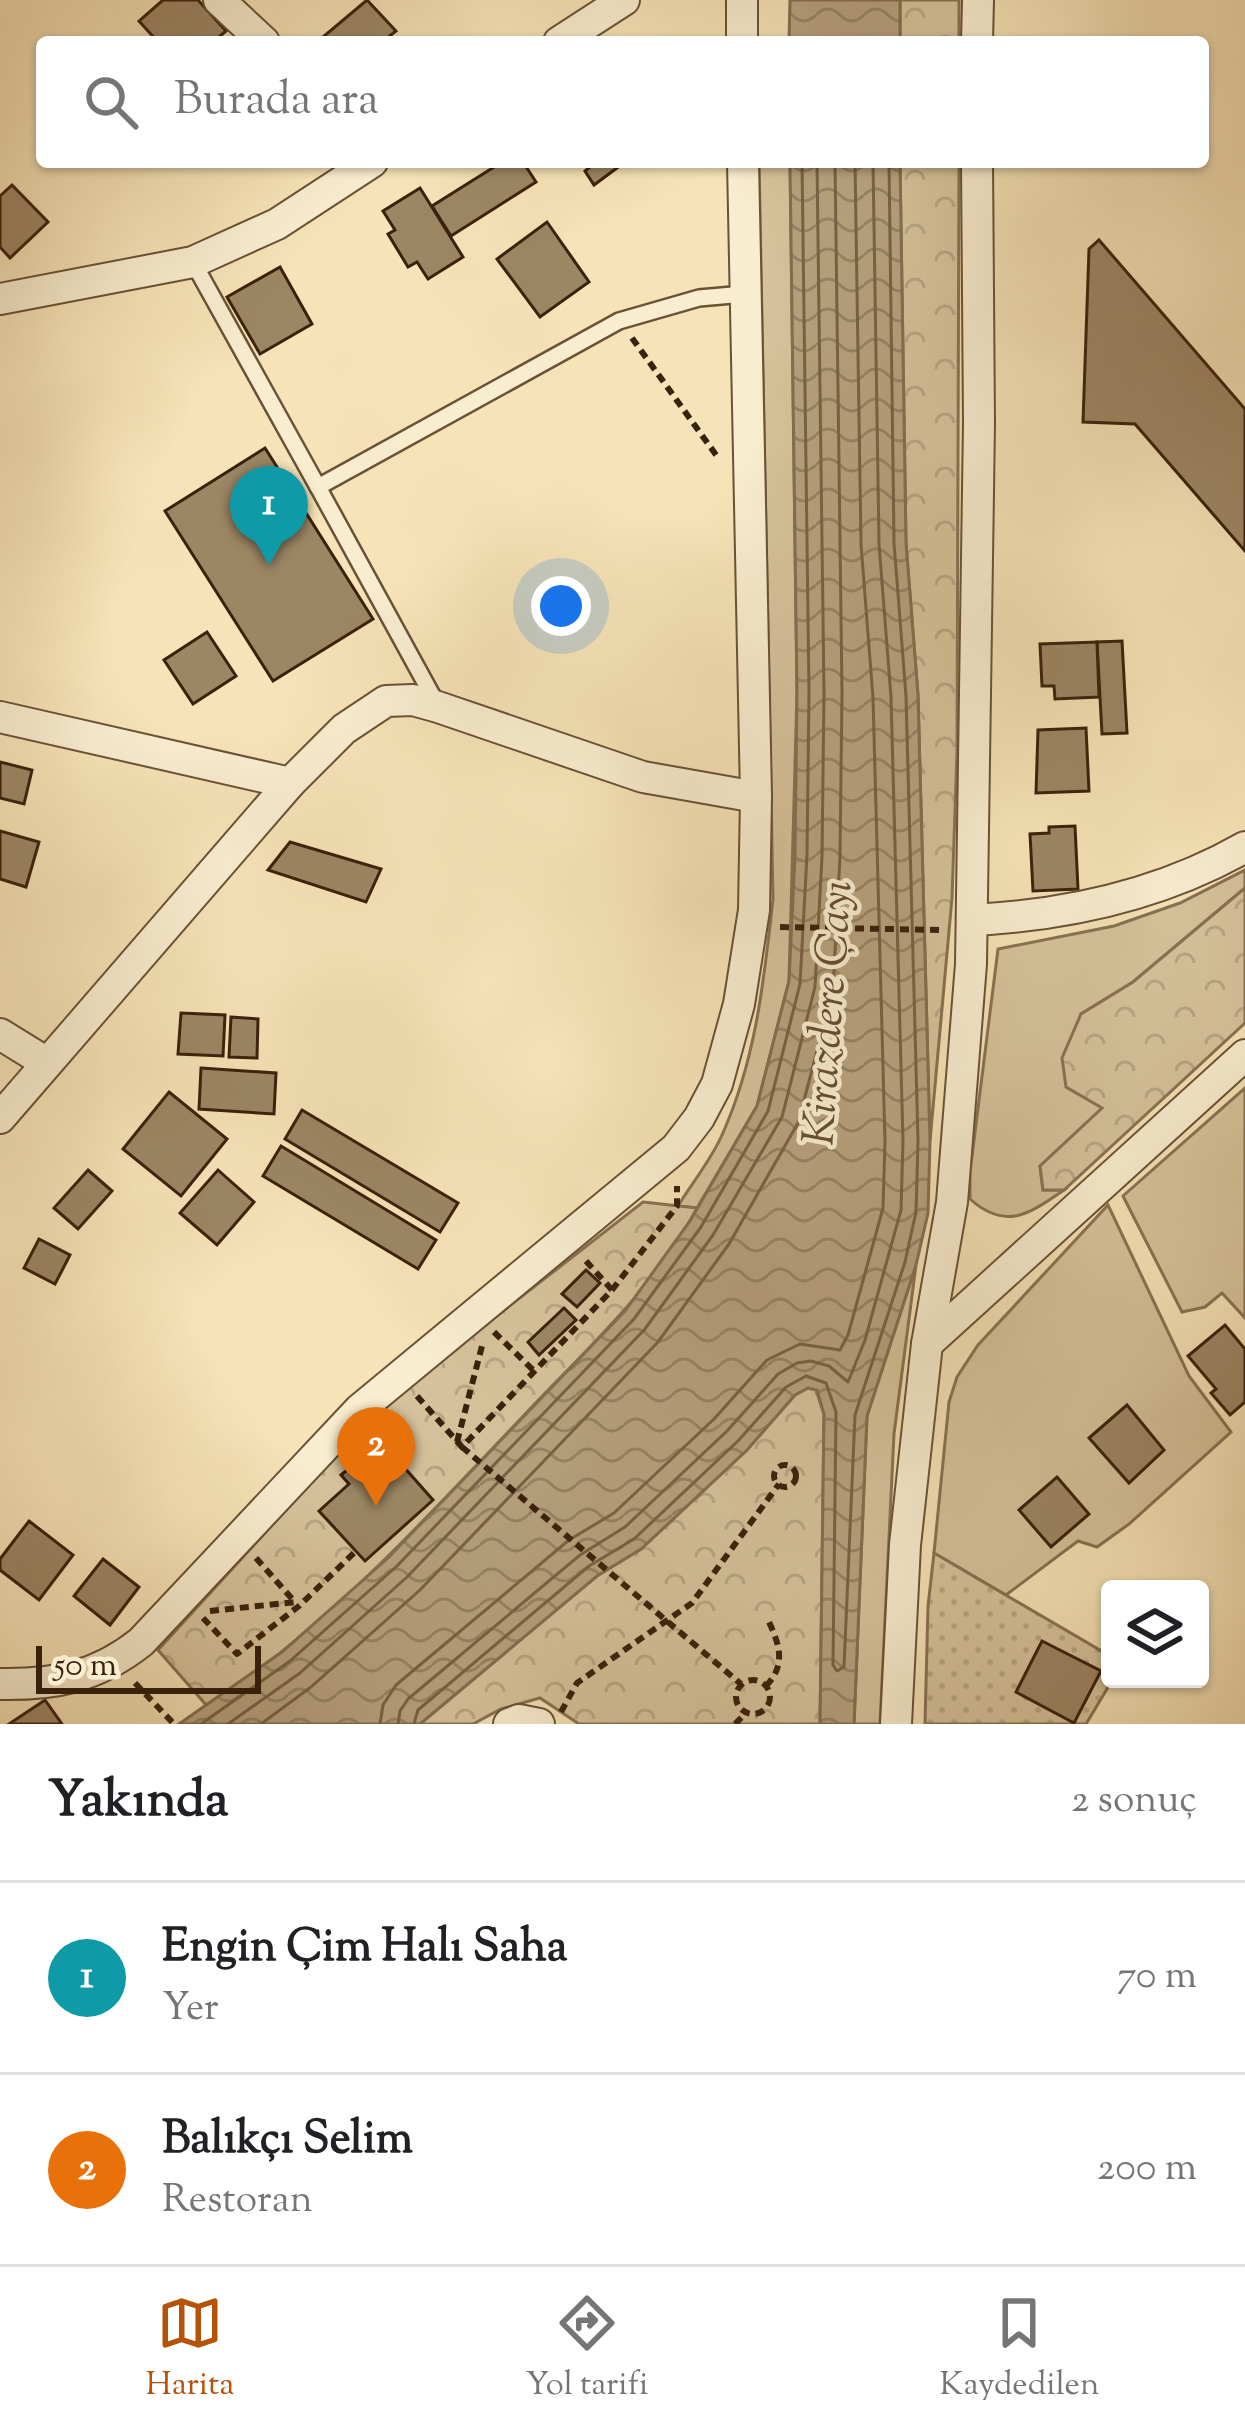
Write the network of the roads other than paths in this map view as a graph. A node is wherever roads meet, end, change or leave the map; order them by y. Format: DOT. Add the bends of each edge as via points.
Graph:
graph roads {
  1 [pos="219,0"];
  2 [pos="624,0"];
  3 [pos="742,0"];
  4 [pos="978,0"];
  5 [pos="258,36"];
  6 [pos="568,36"];
  7 [pos="742,36"];
  8 [pos="977,36"];
  9 [pos="363,168"];
  10 [pos="743,168"];
  11 [pos="976,168"];
  12 [pos="194,262"];
  13 [pos="744,293"];
  14 [pos="0,299"];
  15 [pos="318,487"];
  16 [pos="438,707"];
  17 [pos="0,717"];
  18 [pos="290,783"];
  19 [pos="756,797"];
  20 [pos="1245,847"];
  21 [pos="973,925"];
  22 [pos="0,1034"];
  23 [pos="1245,1055"];
  24 [pos="47,1063"];
  25 [pos="0,1118"];
  26 [pos="927,1344"];
  27 [pos="0,1684"];
  28 [pos="509,1724"];
  29 [pos="539,1724"];
  30 [pos="896,1724"];
  1 -- 5 [label="street"];
  2 -- 6 [label="street"];
  3 -- 7 [label="street"];
  4 -- 8 [label="street"];
  9 -- 12 [label="street" via="277,224"];
  10 -- 13 [label="street"];
  11 -- 21 [label="street"];
  12 -- 14 [label="street"];
  12 -- 15 [label="lane"];
  13 -- 15 [label="lane" via="619,321"];
  13 -- 19 [label="street"];
  15 -- 16 [label="lane"];
  16 -- 18 [label="street" via="399,699 373,708"];
  16 -- 19 [label="street" via="643,776"];
  17 -- 18 [label="street"];
  18 -- 24 [label="street"];
  19 -- 27 [label="street" via="753,926 740,1004 717,1084 676,1148 398,1375 140,1642 99,1670 59,1682"];
  20 -- 21 [label="street" via="1124,898"];
  21 -- 26 [label="street" via="952,1202"];
  22 -- 24 [label="street"];
  23 -- 26 [label="street"];
  24 -- 25 [label="street"];
  26 -- 30 [label="street"];
  28 -- 29 [label="street"];
}
